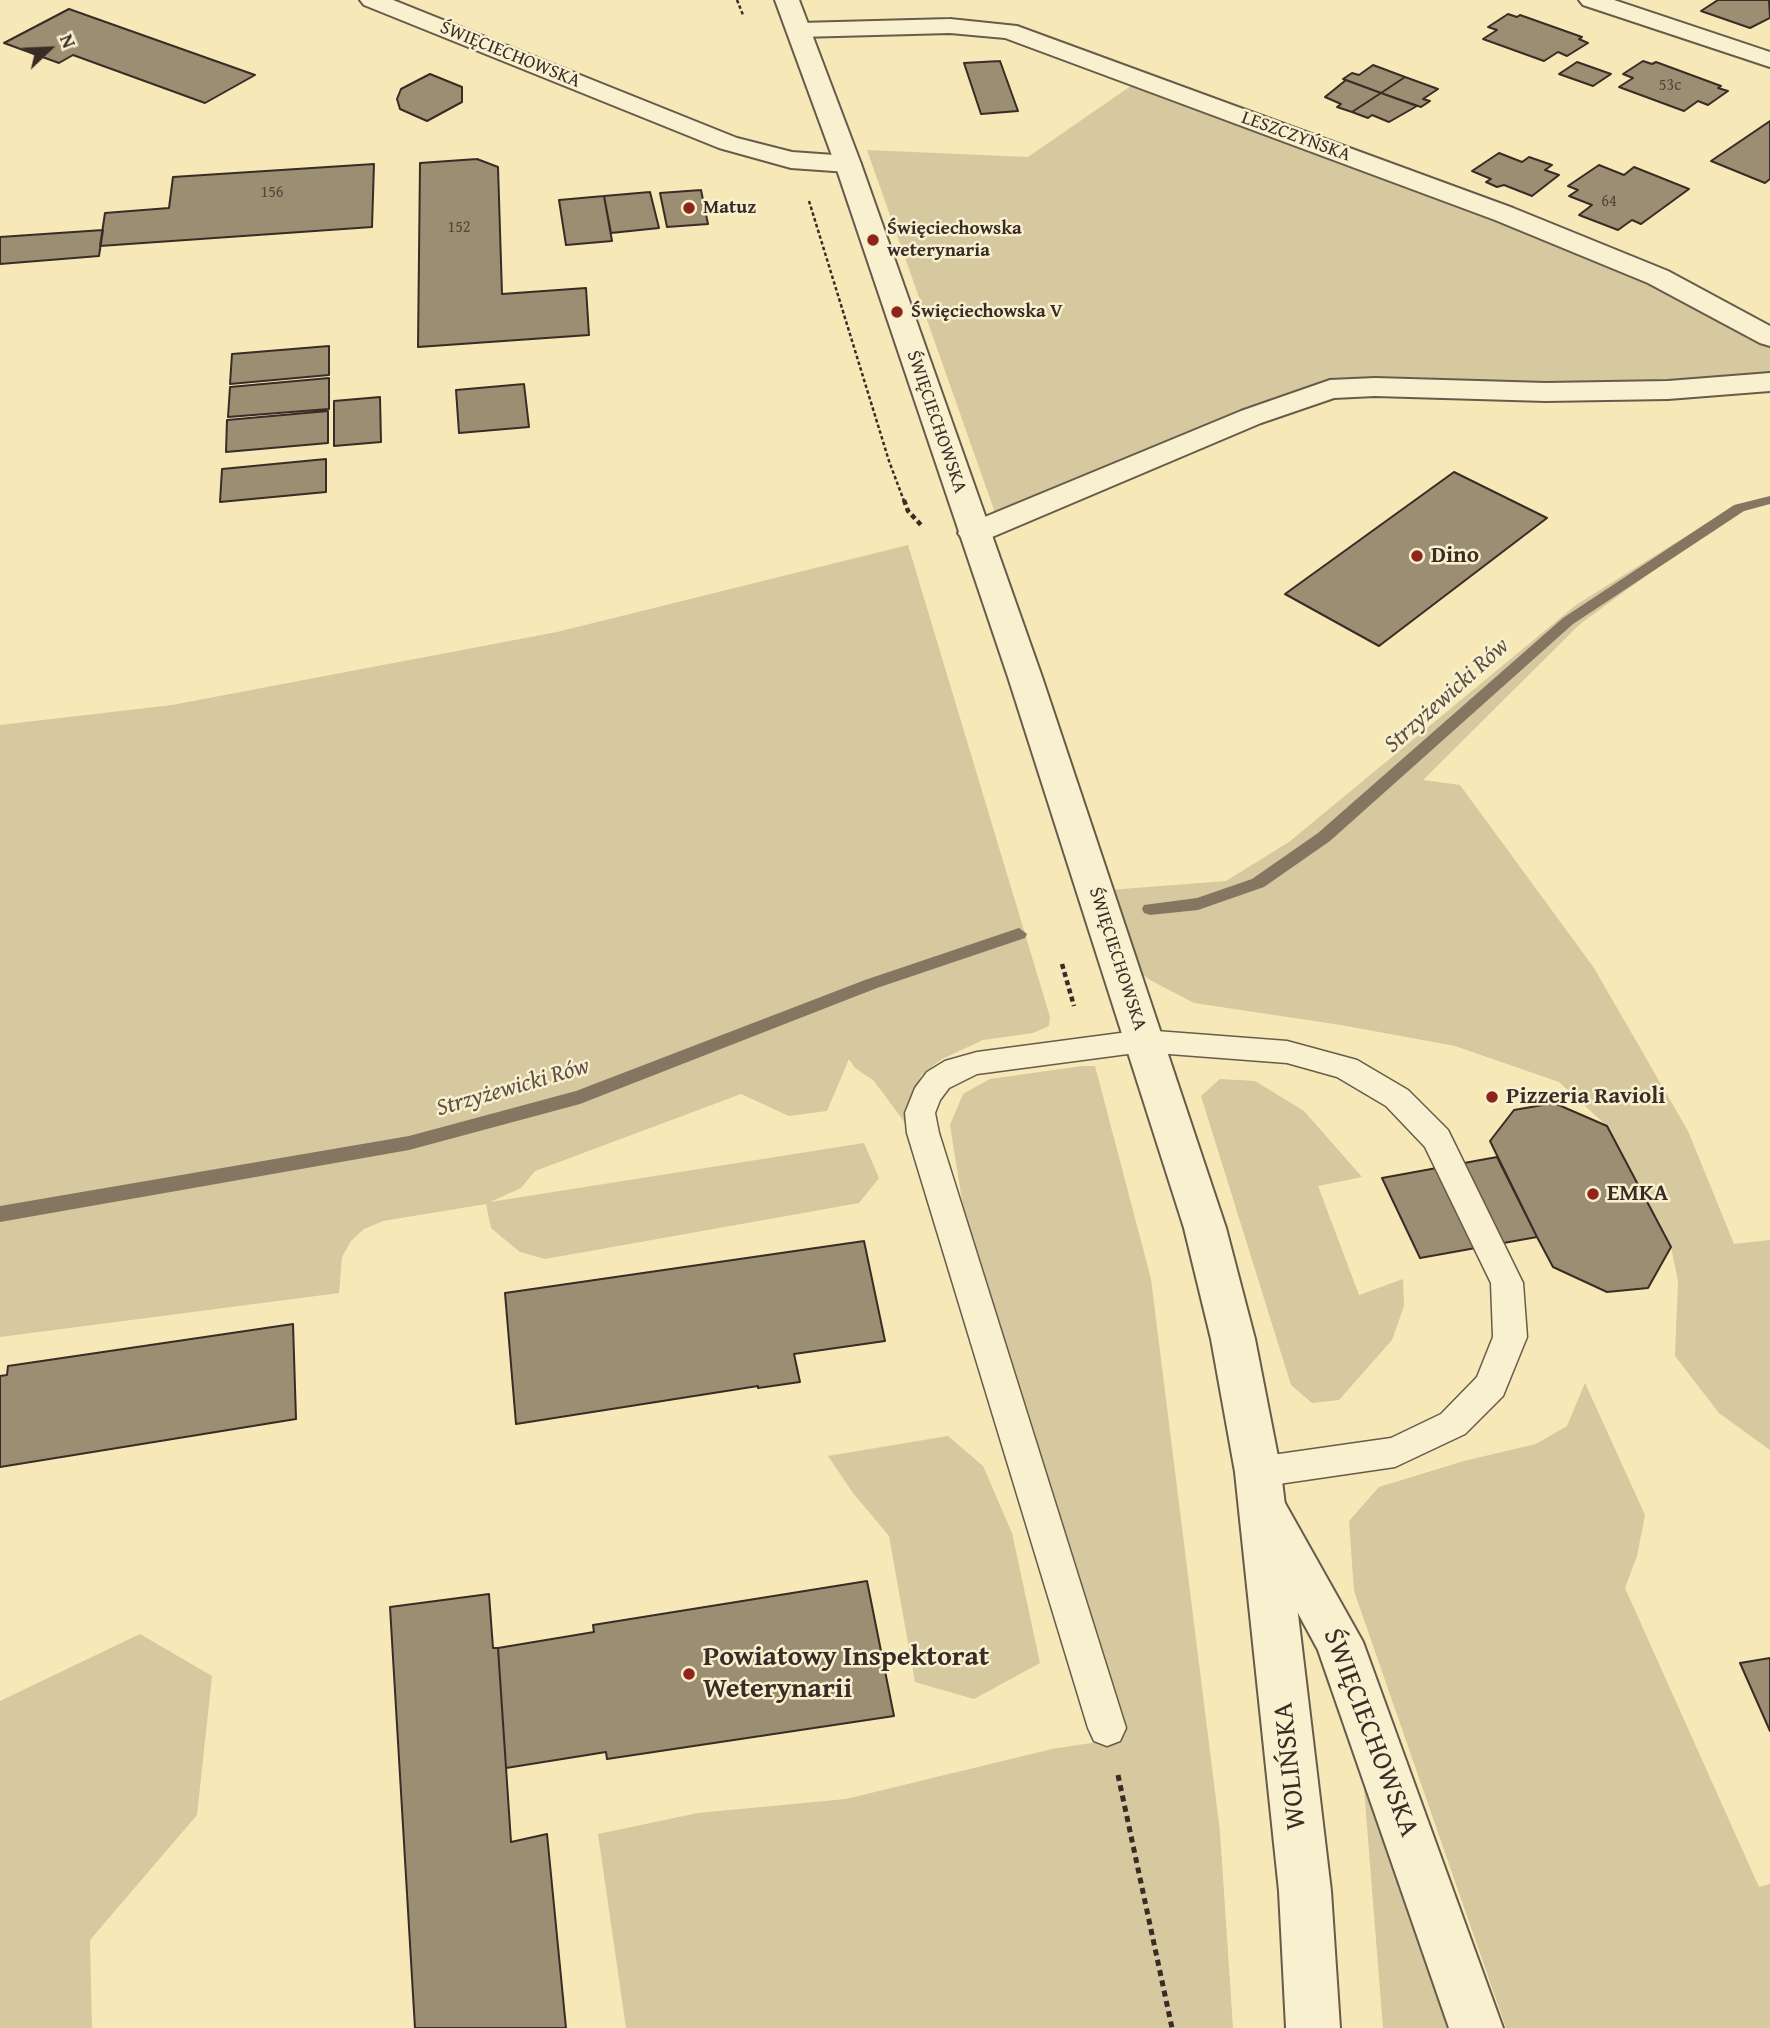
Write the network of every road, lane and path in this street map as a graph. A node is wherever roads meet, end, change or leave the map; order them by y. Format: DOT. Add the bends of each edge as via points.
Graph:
graph roads {
  1 [pos="372,0"];
  2 [pos="787,0"];
  3 [pos="1591,0"];
  4 [pos="800,30"];
  5 [pos="1770,60"];
  6 [pos="848,164"];
  7 [pos="1770,337"];
  8 [pos="1770,382"];
  9 [pos="974,533"];
  10 [pos="1059,955"];
  11 [pos="1143,1041"];
  12 [pos="1086,1048"];
  13 [pos="1260,1489"];
  14 [pos="1107,1728"];
  15 [pos="1171,2028"];
  16 [pos="1313,2028"];
  17 [pos="1476,2028"];
  1 -- 6 [label="street, ŚWIĘCIECHOWSKA" via="728,143 791,160"];
  2 -- 4 [label="street"];
  3 -- 5 [label="street"];
  4 -- 6 [label="street"];
  4 -- 7 [label="street, LESZCZYŃSKA" via="950,26 1009,31 1504,214 1658,277"];
  6 -- 9 [label="street, ŚWIĘCIECHOWSKA"];
  8 -- 9 [label="street" via="1546,392 1330,389 1251,417"];
  9 -- 11 [label="street, ŚWIĘCIECHOWSKA" via="1026,677"];
  10 -- 12 [label="path"];
  11 -- 12 [label="lane, ŚWIĘCIECHOWSKA"];
  11 -- 13 [label="street, ŚWIĘCIECHOWSKA" via="1205,1228 1233,1339"];
  11 -- 13 [label="lane" via="1287,1052 1346,1068 1397,1098 1437,1139 1507,1283 1510,1337 1491,1386 1453,1424 1395,1452"];
  12 -- 14 [label="lane, ŚWIĘCIECHOWSKA" via="956,1069 938,1080 920,1113"];
  13 -- 16 [label="street, WOLIŃSKA" via="1305,1891"];
  13 -- 17 [label="street, ŚWIĘCIECHOWSKA" via="1339,1642"];
  14 -- 15 [label="path"];
}
